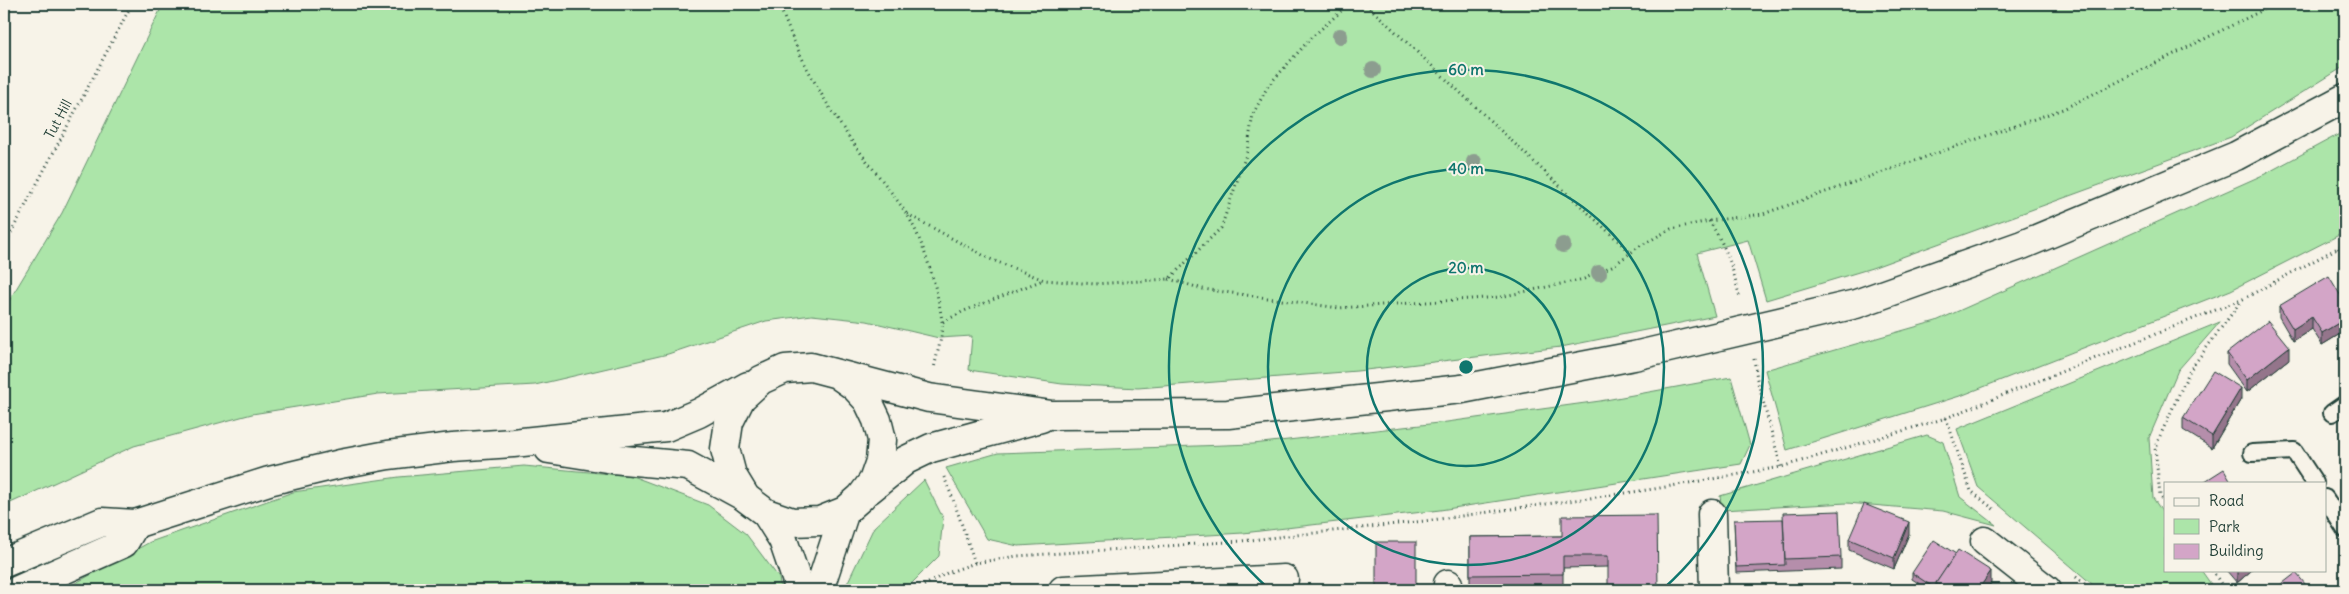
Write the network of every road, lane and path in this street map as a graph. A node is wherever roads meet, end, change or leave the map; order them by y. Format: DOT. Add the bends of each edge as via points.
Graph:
graph roads {
  1 [pos="132,4"];
  2 [pos="780,4"];
  3 [pos="1348,4"];
  4 [pos="1366,4"];
  5 [pos="2275,4"];
  6 [pos="2345,98"];
  7 [pos="907,214"];
  8 [pos="1709,221"];
  9 [pos="2345,244"];
  10 [pos="4,246"];
  11 [pos="2338,248"];
  12 [pos="1631,253"];
  13 [pos="2345,260"];
  14 [pos="1169,279"];
  15 [pos="1044,280"];
  16 [pos="2243,299"];
  17 [pos="1747,330"];
  18 [pos="837,374"];
  19 [pos="761,380"];
  20 [pos="1052,415"];
  21 [pos="1946,418"];
  22 [pos="512,443"];
  23 [pos="2252,453"];
  24 [pos="1781,467"];
  25 [pos="2314,482"];
  26 [pos="2326,500"];
  27 [pos="2164,502"];
  28 [pos="853,504"];
  29 [pos="756,505"];
  30 [pos="1712,514"];
  31 [pos="2002,516"];
  32 [pos="135,524"];
  33 [pos="2345,529"];
  34 [pos="1985,541"];
  35 [pos="4,563"];
  36 [pos="2070,572"];
  37 [pos="2213,572"];
  38 [pos="1284,579"];
  39 [pos="1214,587"];
  40 [pos="2038,588"];
  41 [pos="1111,589"];
  42 [pos="18,590"];
  43 [pos="800,590"];
  44 [pos="819,590"];
  45 [pos="915,590"];
  46 [pos="1064,590"];
  47 [pos="1714,590"];
  48 [pos="2092,590"];
  49 [pos="2225,590"];
  1 -- 10 [label="path, Tut Hill"];
  2 -- 7 [label="path" via="817,88 853,143"];
  3 -- 14 [label="path" via="1310,39 1268,86 1253,114 1247,152 1221,228"];
  4 -- 12 [label="path"];
  5 -- 8 [label="path" via="2062,109 1763,214"];
  6 -- 17 [label="main road" via="2236,156 2022,245 1856,304"];
  7 -- 15 [label="path" via="990,259"];
  7 -- 15 [label="path" via="928,264 943,322 964,310"];
  8 -- 12 [label="path" via="1671,229"];
  8 -- 17 [label="path" via="1732,262"];
  9 -- 11 [label="path"];
  11 -- 13 [label="path"];
  11 -- 16 [label="path"];
  12 -- 14 [label="path" via="1584,279 1543,289 1500,297 1339,308 1203,289"];
  14 -- 15 [label="path" via="1095,284"];
  16 -- 21 [label="path"];
  16 -- 27 [label="path" via="2190,370 2155,447 2160,496"];
  17 -- 20 [label="main road" via="1634,356 1462,389 1228,414"];
  17 -- 24 [label="path"];
  18 -- 19 [label="main road" via="811,367 794,368"];
  18 -- 20 [label="main road" via="929,398"];
  18 -- 28 [label="main road" via="868,401 878,420 882,440 880,461 873,480"];
  19 -- 22 [label="main road" via="666,427"];
  19 -- 29 [label="main road" via="741,398 729,422 725,449 732,475"];
  20 -- 28 [label="main road" via="931,448 906,460"];
  21 -- 24 [label="path"];
  21 -- 31 [label="path" via="1971,490"];
  22 -- 29 [label="main road" via="613,459 688,466"];
  22 -- 32 [label="main road" via="453,447 340,464 269,481"];
  23 -- 25 [label="lane" via="2294,451"];
  24 -- 45 [label="path" via="1654,489 1425,521 1241,541 1017,556 947,573"];
  26 -- 33 [label="lane"];
  28 -- 29 [label="main road" via="820,521 792,522"];
  28 -- 44 [label="main road"];
  29 -- 43 [label="main road" via="783,540"];
  30 -- 47 [label="main road"];
  32 -- 35 [label="main road" via="102,522"];
  32 -- 42 [label="main road" via="124,543"];
  34 -- 40 [label="main road"];
  36 -- 48 [label="path"];
  37 -- 49 [label="path"];
  38 -- 39 [label="main road"];
  39 -- 41 [label="main road"];
  41 -- 46 [label="main road"];
}
